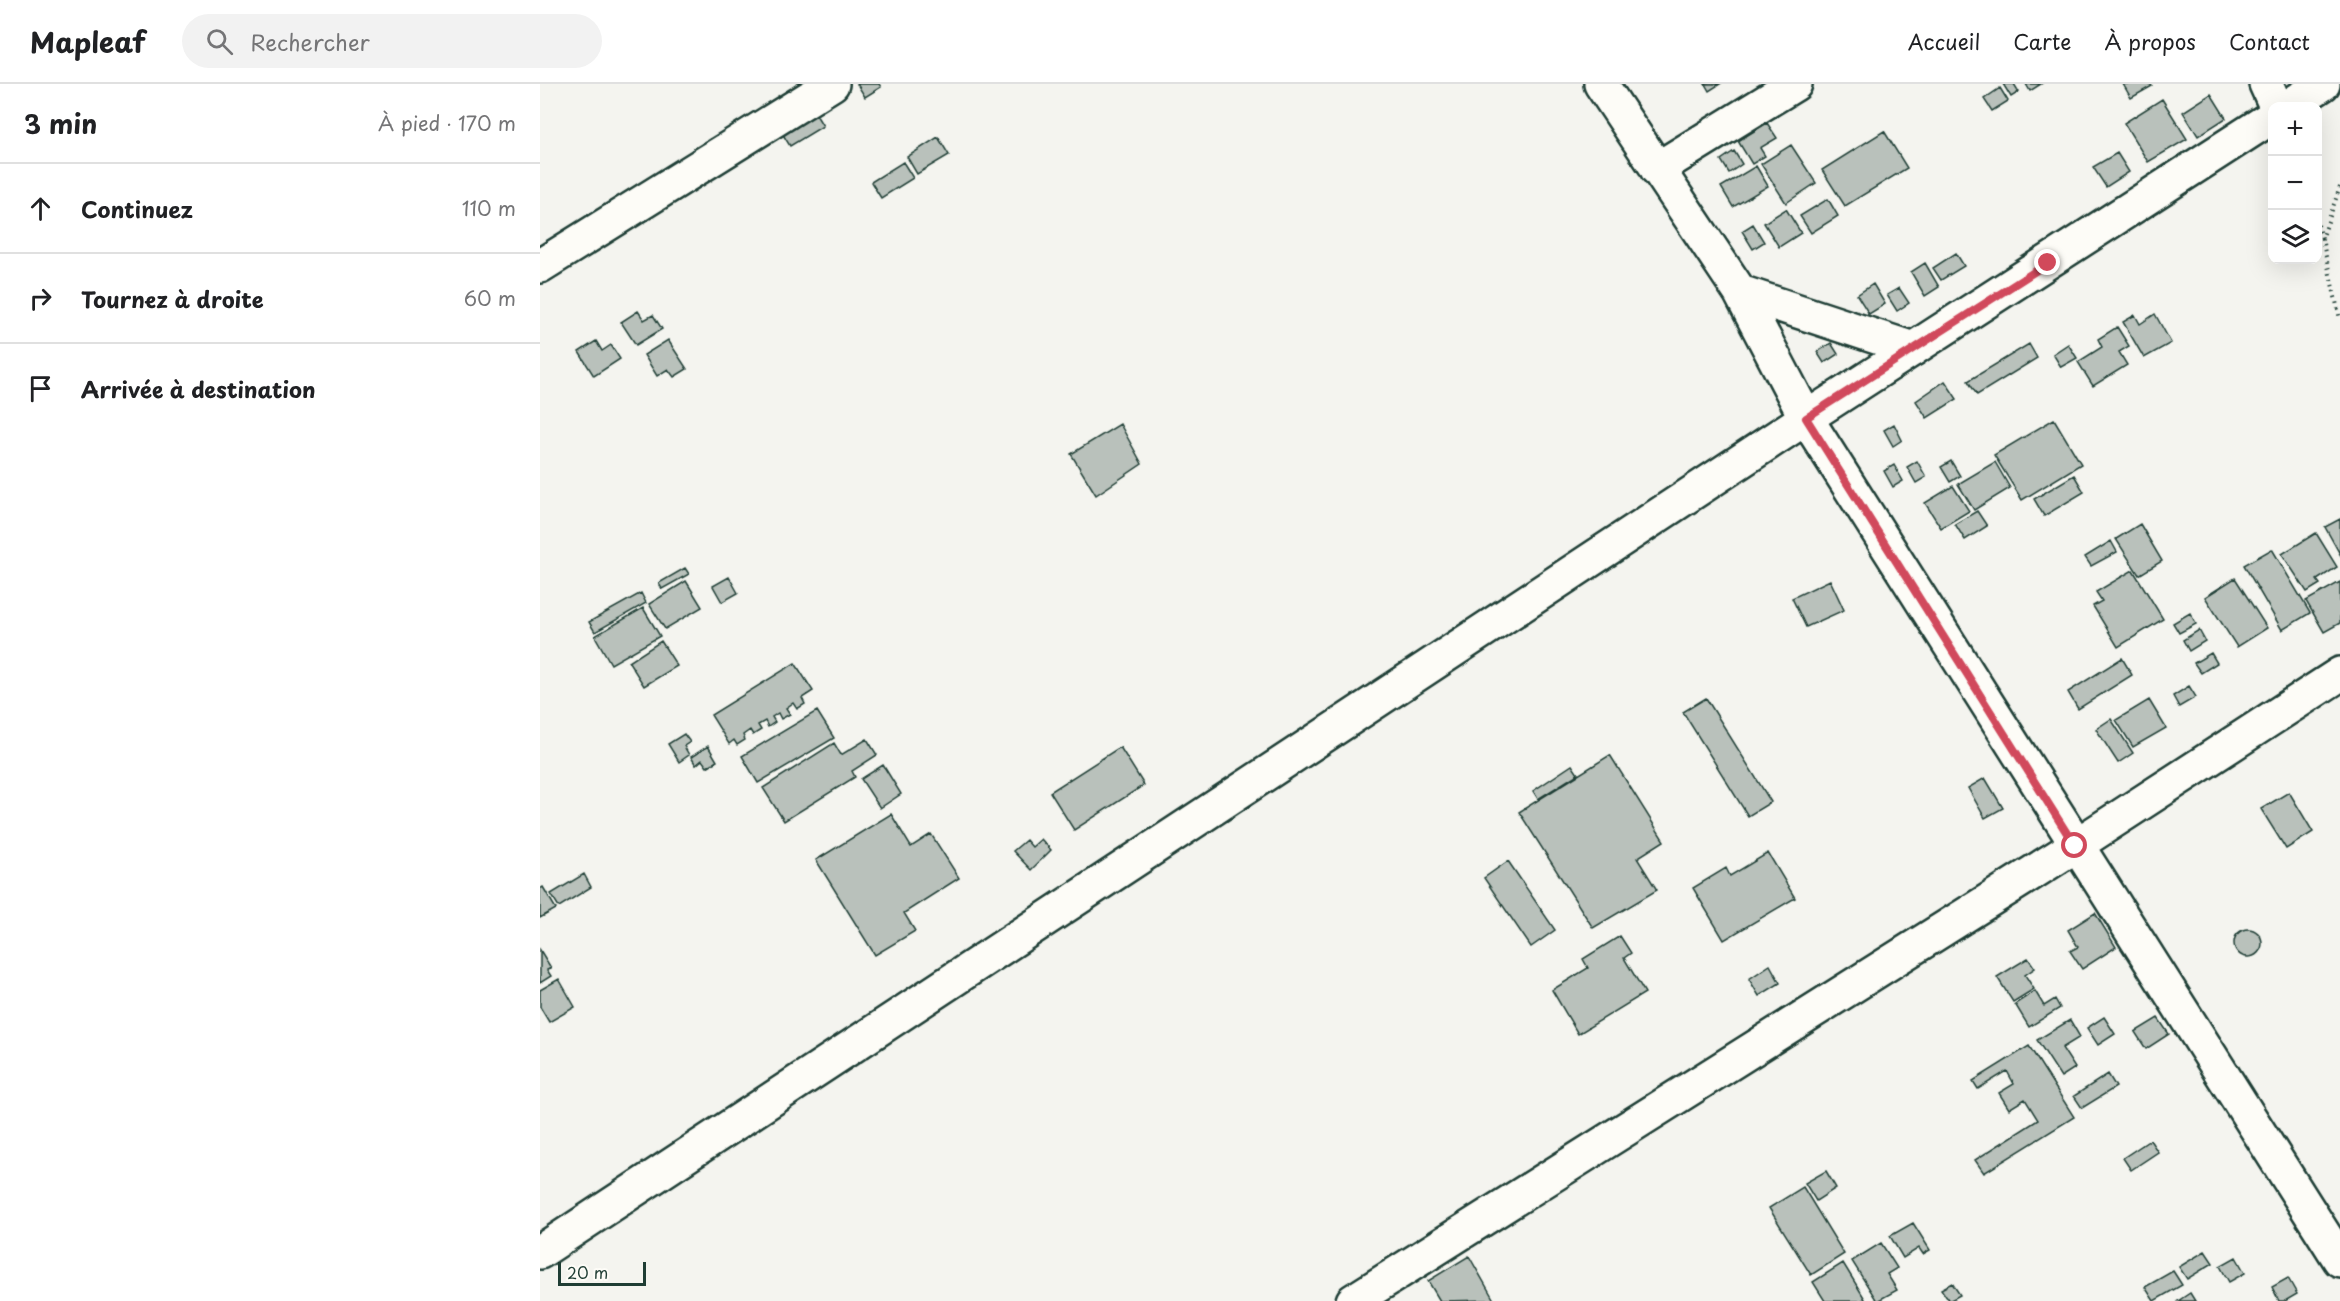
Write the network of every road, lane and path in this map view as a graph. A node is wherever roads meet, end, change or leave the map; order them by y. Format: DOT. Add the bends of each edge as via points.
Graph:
graph roads {
  1 [pos="832,84"];
  2 [pos="1601,84"];
  3 [pos="1795,84"];
  4 [pos="2266,84"];
  5 [pos="2323,84"];
  6 [pos="2274,102"];
  7 [pos="2295,102"];
  8 [pos="2268,120"];
  9 [pos="1657,169"];
  10 [pos="2340,187"];
  11 [pos="2322,239"];
  12 [pos="540,266"];
  13 [pos="1740,292"];
  14 [pos="2340,319"];
  15 [pos="1912,350"];
  16 [pos="1806,418"];
  17 [pos="2340,674"];
  18 [pos="2075,846"];
  19 [pos="540,1252"];
  20 [pos="2340,1260"];
  21 [pos="1353,1301"];
  1 -- 12 [label="street"];
  2 -- 9 [label="street"];
  3 -- 9 [label="street"];
  4 -- 6 [label="street"];
  5 -- 7 [label="street"];
  8 -- 15 [label="street"];
  9 -- 13 [label="street"];
  10 -- 11 [label="path"];
  11 -- 14 [label="path"];
  13 -- 15 [label="street"];
  13 -- 16 [label="street"];
  15 -- 16 [label="street"];
  16 -- 18 [label="street"];
  16 -- 19 [label="street"];
  17 -- 18 [label="street"];
  18 -- 20 [label="street"];
  18 -- 21 [label="street"];
}
